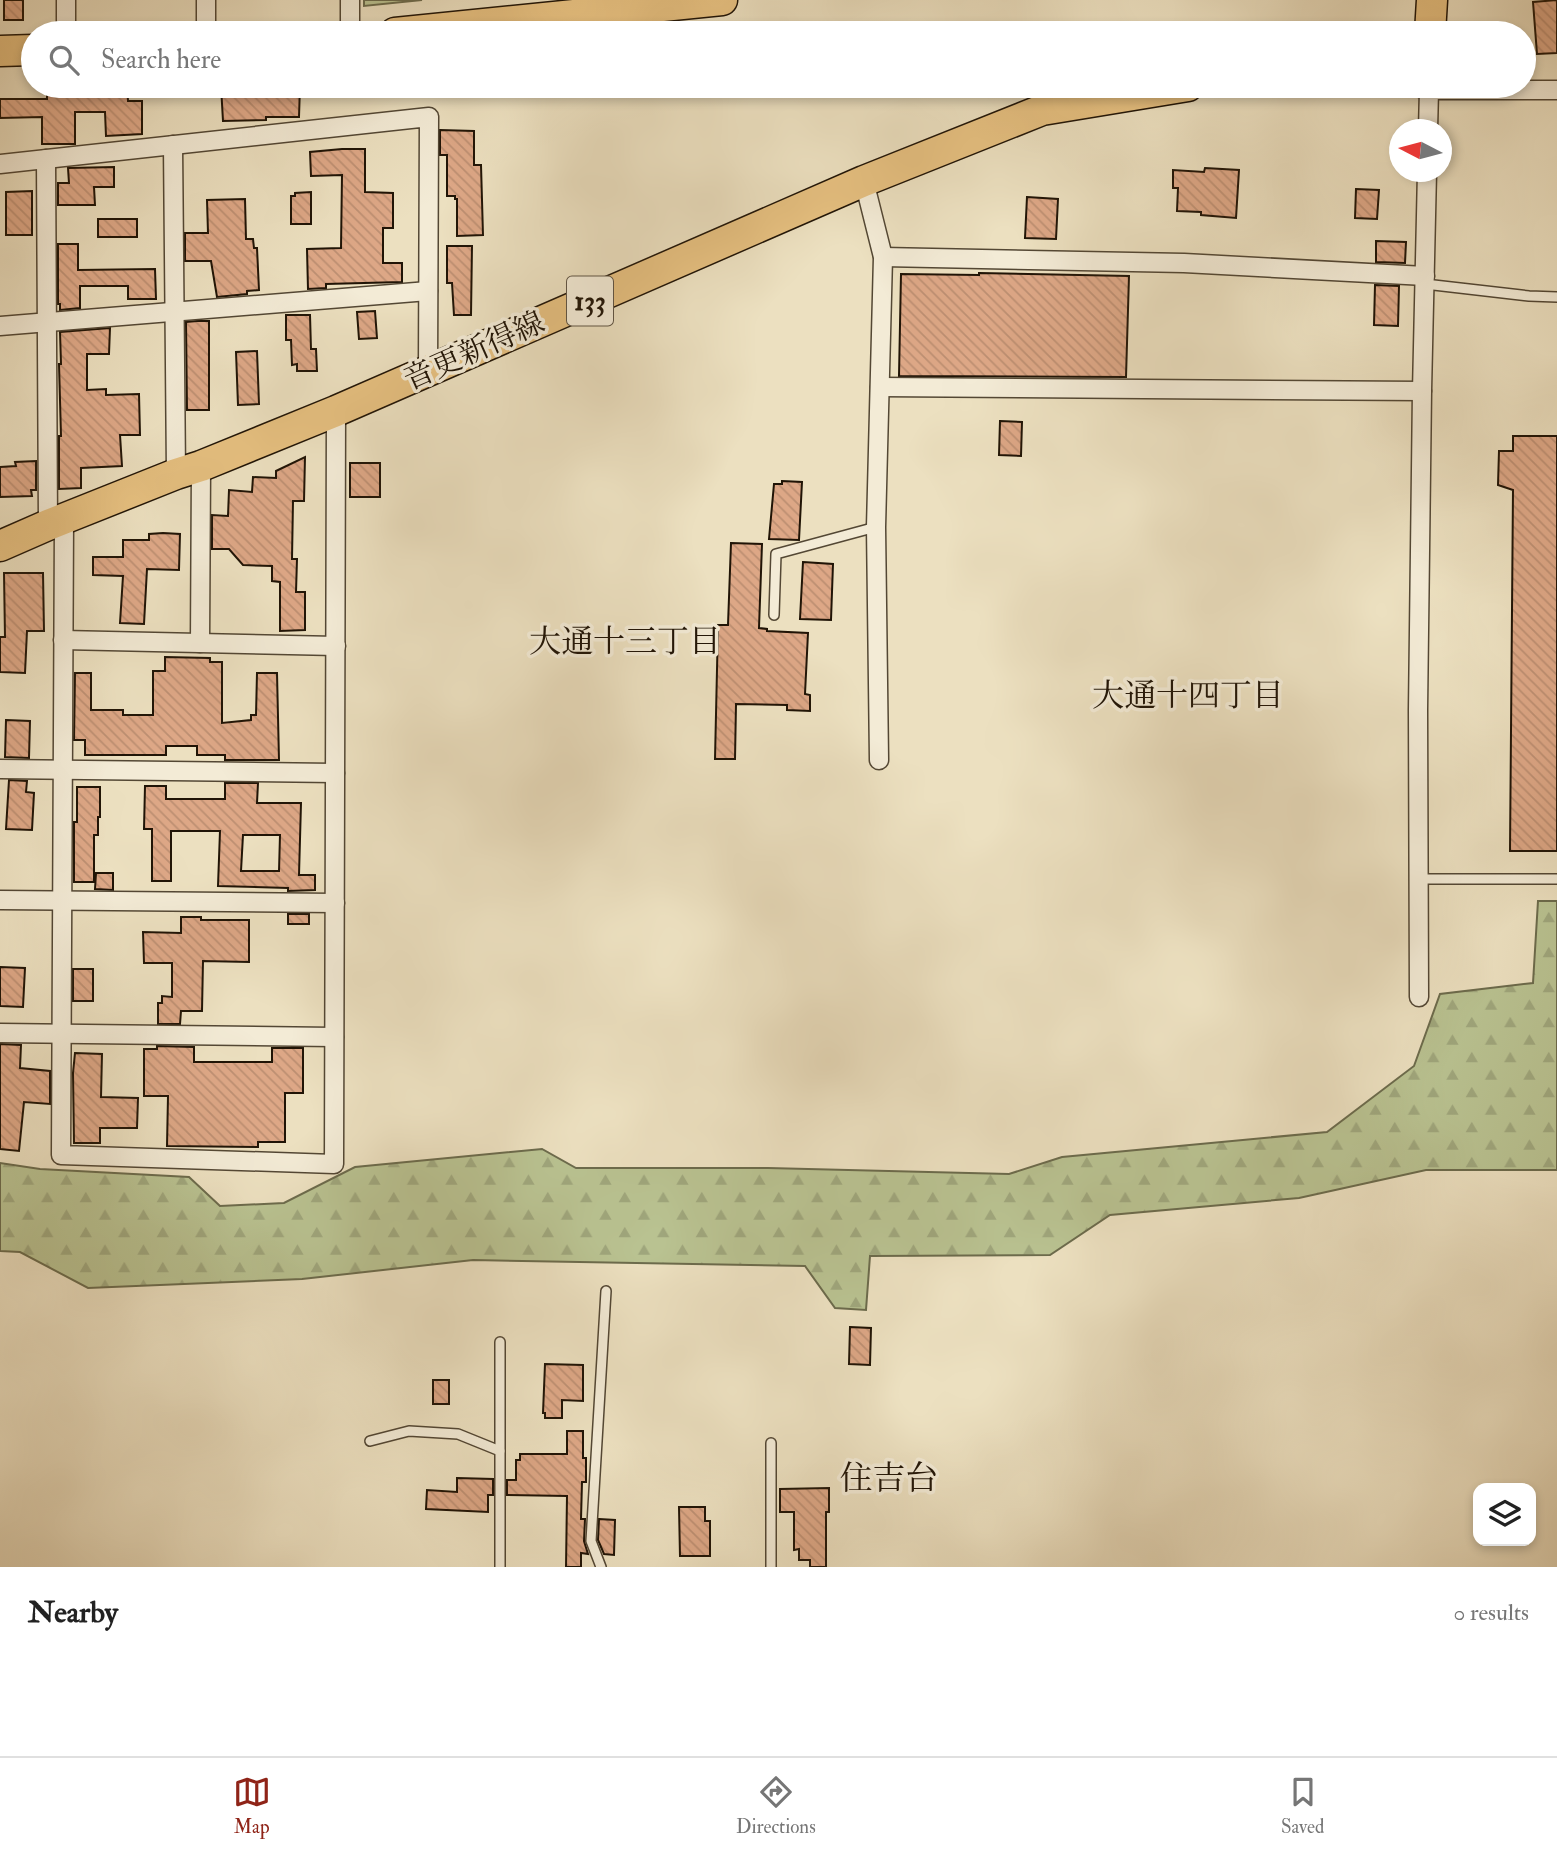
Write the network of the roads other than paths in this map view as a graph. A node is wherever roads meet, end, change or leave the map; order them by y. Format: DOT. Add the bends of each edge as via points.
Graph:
graph roads {
  1 [pos="66,0"];
  2 [pos="206,0"];
  3 [pos="350,0"];
  4 [pos="722,0"];
  5 [pos="1432,0"];
  6 [pos="66,21"];
  7 [pos="206,21"];
  8 [pos="350,21"];
  9 [pos="514,21"];
  10 [pos="1431,21"];
  11 [pos="21,50"];
  12 [pos="0,51"];
  13 [pos="1536,90"];
  14 [pos="1557,90"];
  15 [pos="1115,98"];
  16 [pos="1423,98"];
  17 [pos="1426,119"];
  18 [pos="173,145"];
  19 [pos="46,159"];
  20 [pos="0,164"];
  21 [pos="864,181"];
  22 [pos="1427,182"];
  23 [pos="883,257"];
  24 [pos="1425,280"];
  25 [pos="428,291"];
  26 [pos="1557,297"];
  27 [pos="175,312"];
  28 [pos="47,323"];
  29 [pos="0,326"];
  30 [pos="428,371"];
  31 [pos="880,387"];
  32 [pos="1422,391"];
  33 [pos="337,411"];
  34 [pos="189,470"];
  35 [pos="56,522"];
  36 [pos="876,527"];
  37 [pos="0,546"];
  38 [pos="774,615"];
  39 [pos="63,640"];
  40 [pos="200,643"];
  41 [pos="336,646"];
  42 [pos="878,760"];
  43 [pos="0,769"];
  44 [pos="63,770"];
  45 [pos="335,773"];
  46 [pos="1419,879"];
  47 [pos="1557,879"];
  48 [pos="0,900"];
  49 [pos="62,901"];
  50 [pos="335,904"];
  51 [pos="1419,998"];
  52 [pos="0,1033"];
  53 [pos="61,1034"];
  54 [pos="334,1037"];
  55 [pos="606,1291"];
  56 [pos="500,1342"];
  57 [pos="370,1441"];
  58 [pos="771,1443"];
  59 [pos="500,1451"];
  60 [pos="500,1567"];
  61 [pos="601,1567"];
  62 [pos="771,1567"];
  1 -- 6 [label="street"];
  2 -- 7 [label="street"];
  3 -- 8 [label="street"];
  4 -- 9 [label="main road"];
  5 -- 10 [label="main road"];
  11 -- 12 [label="main road"];
  13 -- 14 [label="street"];
  15 -- 21 [label="main road, 音更新得線 / 133" via="1042,110"];
  16 -- 17 [label="street"];
  18 -- 19 [label="street"];
  18 -- 25 [label="street" via="429,117"];
  18 -- 27 [label="street"];
  19 -- 20 [label="street"];
  19 -- 28 [label="street"];
  21 -- 23 [label="street"];
  21 -- 30 [label="main road, 音更新得線 / 133"];
  22 -- 24 [label="street"];
  23 -- 24 [label="street" via="1184,263"];
  23 -- 31 [label="street"];
  24 -- 26 [label="lane"];
  24 -- 32 [label="street"];
  25 -- 27 [label="street"];
  25 -- 30 [label="street"];
  27 -- 28 [label="street"];
  27 -- 34 [label="street"];
  28 -- 29 [label="street"];
  28 -- 35 [label="street"];
  30 -- 33 [label="main road, 音更新得線 / 133"];
  31 -- 32 [label="street"];
  31 -- 36 [label="street"];
  32 -- 46 [label="street"];
  33 -- 34 [label="main road, 音更新得線 / 133"];
  33 -- 41 [label="street"];
  34 -- 35 [label="main road, 音更新得線 / 133"];
  34 -- 40 [label="street"];
  35 -- 37 [label="main road, 音更新得線 / 133"];
  35 -- 39 [label="street"];
  36 -- 38 [label="lane" via="776,554"];
  36 -- 42 [label="street"];
  39 -- 40 [label="street"];
  39 -- 44 [label="street"];
  40 -- 41 [label="street"];
  41 -- 45 [label="street"];
  43 -- 44 [label="street"];
  44 -- 45 [label="street"];
  44 -- 49 [label="street"];
  45 -- 50 [label="street"];
  46 -- 47 [label="lane"];
  46 -- 51 [label="street"];
  48 -- 49 [label="street"];
  49 -- 50 [label="street"];
  49 -- 53 [label="street"];
  50 -- 54 [label="street"];
  52 -- 53 [label="street"];
  53 -- 54 [label="street"];
  53 -- 54 [label="street" via="61,1155 334,1164"];
  55 -- 61 [label="lane" via="591,1541"];
  56 -- 59 [label="lane"];
  57 -- 59 [label="lane" via="409,1431 458,1434"];
  58 -- 62 [label="lane"];
  59 -- 60 [label="lane"];
}
